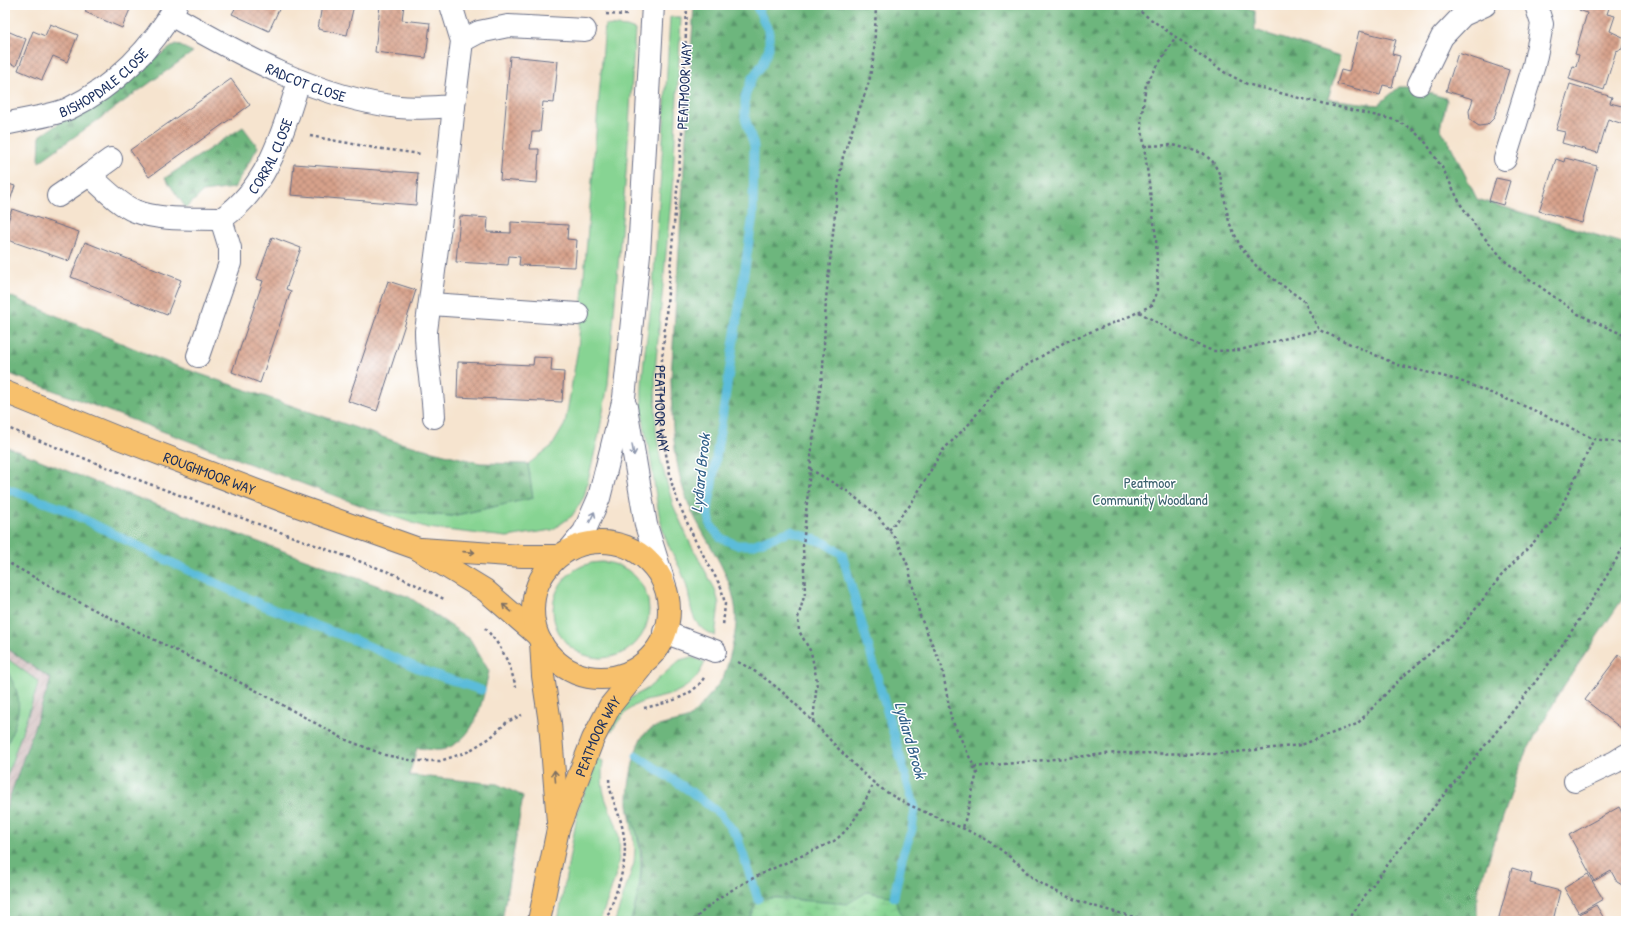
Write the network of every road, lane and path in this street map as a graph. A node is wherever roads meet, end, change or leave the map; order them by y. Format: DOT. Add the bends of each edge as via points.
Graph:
graph roads {
  1 [pos="451,5"];
  2 [pos="653,5"];
  3 [pos="687,5"];
  4 [pos="876,5"];
  5 [pos="1131,5"];
  6 [pos="1485,5"];
  7 [pos="1536,5"];
  8 [pos="174,10"];
  9 [pos="585,30"];
  10 [pos="1176,36"];
  11 [pos="462,41"];
  12 [pos="299,81"];
  13 [pos="1419,84"];
  14 [pos="454,106"];
  15 [pos="5,124"];
  16 [pos="284,130"];
  17 [pos="1144,146"];
  18 [pos="448,156"];
  19 [pos="111,159"];
  20 [pos="1505,159"];
  21 [pos="89,175"];
  22 [pos="58,196"];
  23 [pos="221,219"];
  24 [pos="431,304"];
  25 [pos="1139,312"];
  26 [pos="578,314"];
  27 [pos="1319,330"];
  28 [pos="1626,336"];
  29 [pos="198,356"];
  30 [pos="5,392"];
  31 [pos="624,398"];
  32 [pos="434,417"];
  33 [pos="5,427"];
  34 [pos="1594,439"];
  35 [pos="1626,443"];
  36 [pos="810,469"];
  37 [pos="889,530"];
  38 [pos="1626,542"];
  39 [pos="416,548"];
  40 [pos="564,552"];
  41 [pos="5,561"];
  42 [pos="665,586"];
  43 [pos="448,602"];
  44 [pos="481,624"];
  45 [pos="664,632"];
  46 [pos="539,638"];
  47 [pos="715,652"];
  48 [pos="653,653"];
  49 [pos="517,694"];
  50 [pos="521,708"];
  51 [pos="637,711"];
  52 [pos="813,722"];
  53 [pos="1626,755"];
  54 [pos="974,767"];
  55 [pos="608,775"];
  56 [pos="1575,780"];
  57 [pos="874,782"];
  58 [pos="963,828"];
  59 [pos="558,829"];
  60 [pos="539,921"];
  61 [pos="606,921"];
  62 [pos="693,921"];
  63 [pos="1151,921"];
  64 [pos="1348,921"];
  1 -- 11 [label="street"];
  2 -- 31 [label="street" via="639,254"];
  3 -- 47 [label="path, PEATMOOR WAY" via="681,141 661,371 661,429 670,477 678,502 721,587 725,604 724,618"];
  4 -- 36 [label="path" via="874,55 869,82 843,156 837,195 826,299 823,368"];
  5 -- 10 [label="path"];
  6 -- 13 [label="street" via="1463,15 1442,37"];
  7 -- 20 [label="street" via="1542,24 1540,41"];
  8 -- 12 [label="street, RADCOT CLOSE" via="210,37"];
  8 -- 15 [label="street, BISHOPDALE CLOSE" via="148,47 128,68 99,90 69,108"];
  9 -- 11 [label="street" via="508,26 479,32"];
  10 -- 17 [label="path" via="1146,84 1141,121"];
  10 -- 28 [label="path" via="1224,72 1247,84 1395,120 1412,129 1426,143 1482,235 1506,262 1578,314"];
  11 -- 14 [label="street"];
  12 -- 14 [label="street, RADCOT CLOSE" via="374,103 418,108"];
  12 -- 16 [label="street, CORRAL CLOSE"];
  14 -- 18 [label="street"];
  16 -- 18 [label="path" via="375,148"];
  16 -- 23 [label="street, CORRAL CLOSE" via="266,170 256,185"];
  17 -- 25 [label="path" via="1156,238 1158,290 1152,305"];
  17 -- 27 [label="path" via="1173,145 1204,153 1213,162 1220,175 1229,222 1240,246 1258,268 1304,301"];
  18 -- 24 [label="street"];
  19 -- 21 [label="street"];
  21 -- 22 [label="street"];
  21 -- 23 [label="street" via="135,210 173,217"];
  23 -- 29 [label="street" via="230,248 230,263"];
  24 -- 26 [label="street"];
  24 -- 32 [label="street" via="426,346"];
  25 -- 27 [label="path" via="1191,342 1213,351 1240,350"];
  25 -- 37 [label="path" via="1065,342 1001,381 970,423 942,451 911,504"];
  27 -- 34 [label="path" via="1398,365 1458,380 1529,408"];
  30 -- 39 [label="main road, ROUGHMOOR WAY" via="129,442"];
  40 -- 31 [label="street, one-way" via="584,532 600,498"];
  31 -- 42 [label="street, one-way" via="646,524"];
  33 -- 43 [label="path" via="144,482 394,574"];
  34 -- 35 [label="path"];
  34 -- 54 [label="path" via="1555,520 1501,576 1464,624 1400,679 1357,724 1301,745 1218,754 1116,753"];
  36 -- 37 [label="path" via="876,514"];
  36 -- 52 [label="path" via="803,547 805,593 798,618 817,681"];
  37 -- 54 [label="path" via="897,540 908,566 920,616 942,667 951,718"];
  38 -- 64 [label="path" via="1602,586 1525,696 1380,876"];
  39 -- 40 [label="main road, ROUGHMOOR WAY, one-way" via="522,556"];
  46 -- 39 [label="main road, ROUGHMOOR WAY, one-way" via="485,590"];
  40 -- 42 [label="main road" via="598,541 626,546 649,562"];
  40 -- 46 [label="main road" via="548,566 535,591 533,620"];
  41 -- 50 [label="path" via="78,602 260,692 344,739 385,755 416,761 440,761 467,752 522,714"];
  42 -- 45 [label="main road" via="669,614"];
  44 -- 49 [label="path" via="498,642 508,660"];
  45 -- 47 [label="street"];
  45 -- 48 [label="main road"];
  46 -- 48 [label="main road" via="552,657 563,667 589,677 618,676 643,663"];
  59 -- 46 [label="main road, PEATMOOR WAY, one-way" via="556,779"];
  47 -- 51 [label="path, PEATMOOR WAY" via="703,680 693,690 683,696"];
  47 -- 52 [label="path" via="756,670"];
  48 -- 59 [label="main road, PEATMOOR WAY" via="610,706 600,723"];
  52 -- 57 [label="path"];
  53 -- 56 [label="street"];
  54 -- 58 [label="path" via="977,773 975,786"];
  55 -- 61 [label="path" via="612,800 624,832 625,853 623,873"];
  57 -- 58 [label="path" via="901,800"];
  57 -- 62 [label="path" via="858,814 846,832 834,842 733,888 708,906"];
  58 -- 63 [label="path" via="985,839 1015,861 1035,880 1060,895"];
  59 -- 60 [label="main road, PEATMOOR WAY"];
}
